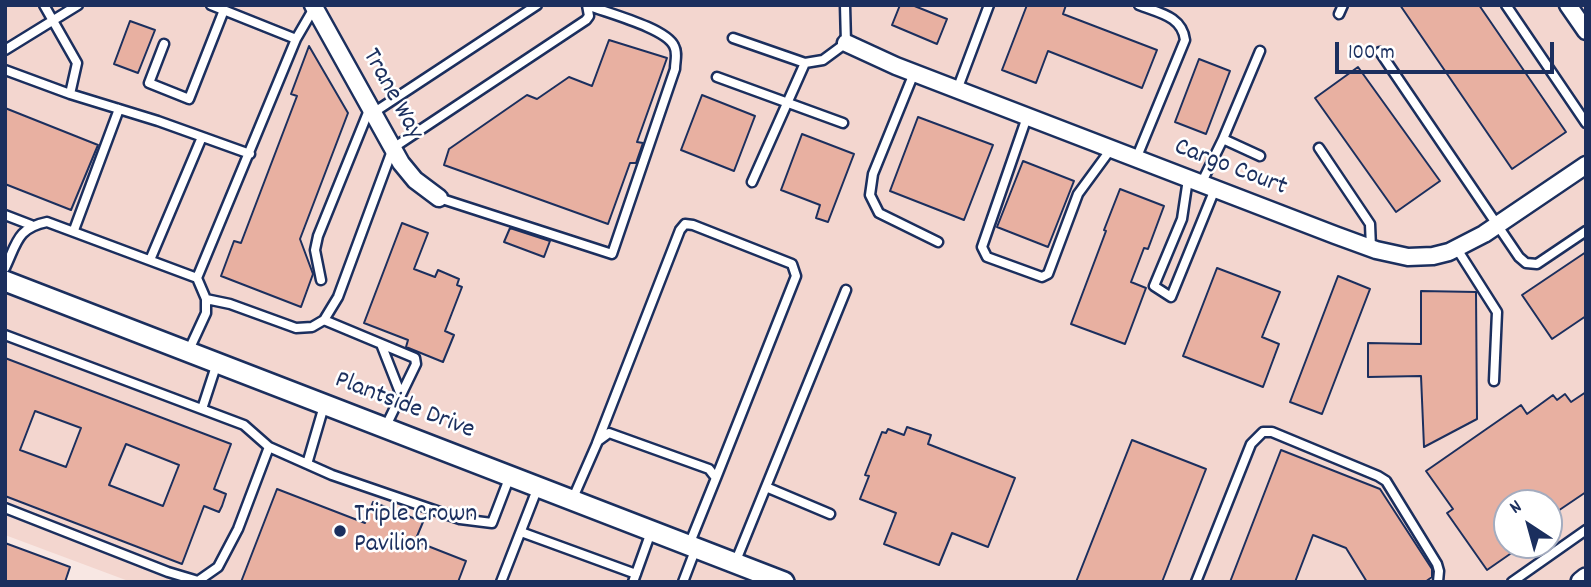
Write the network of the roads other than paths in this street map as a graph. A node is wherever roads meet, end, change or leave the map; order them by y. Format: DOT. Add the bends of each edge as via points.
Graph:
graph roads {
  1 [pos="44,5"];
  2 [pos="78,5"];
  3 [pos="211,5"];
  4 [pos="537,5"];
  5 [pos="587,5"];
  6 [pos="845,5"];
  7 [pos="989,5"];
  8 [pos="1139,5"];
  9 [pos="1506,5"];
  10 [pos="1568,5"];
  11 [pos="313,6"];
  12 [pos="224,10"];
  13 [pos="53,20"];
  14 [pos="1586,31"];
  15 [pos="733,38"];
  16 [pos="296,39"];
  17 [pos="846,43"];
  18 [pos="164,44"];
  19 [pos="5,50"];
  20 [pos="1260,51"];
  21 [pos="1380,52"];
  22 [pos="805,63"];
  23 [pos="5,70"];
  24 [pos="914,73"];
  25 [pos="716,77"];
  26 [pos="957,90"];
  27 [pos="70,94"];
  28 [pos="788,102"];
  29 [pos="119,109"];
  30 [pos="372,110"];
  31 [pos="1027,117"];
  32 [pos="843,123"];
  33 [pos="1586,123"];
  34 [pos="202,137"];
  35 [pos="1223,139"];
  36 [pos="393,148"];
  37 [pos="1319,148"];
  38 [pos="1111,149"];
  39 [pos="250,153"];
  40 [pos="1260,156"];
  41 [pos="1136,159"];
  42 [pos="1586,164"];
  43 [pos="752,182"];
  44 [pos="1201,184"];
  45 [pos="439,198"];
  46 [pos="5,215"];
  47 [pos="31,225"];
  48 [pos="1496,226"];
  49 [pos="74,230"];
  50 [pos="1586,231"];
  51 [pos="938,242"];
  52 [pos="1371,248"];
  53 [pos="1457,249"];
  54 [pos="150,261"];
  55 [pos="5,268"];
  56 [pos="197,278"];
  57 [pos="321,280"];
  58 [pos="5,281"];
  59 [pos="846,290"];
  60 [pos="206,299"];
  61 [pos="324,320"];
  62 [pos="5,335"];
  63 [pos="381,344"];
  64 [pos="188,352"];
  65 [pos="217,363"];
  66 [pos="1494,381"];
  67 [pos="401,396"];
  68 [pos="325,404"];
  69 [pos="202,409"];
  70 [pos="385,428"];
  71 [pos="597,443"];
  72 [pos="268,447"];
  73 [pos="307,464"];
  74 [pos="510,476"];
  75 [pos="716,478"];
  76 [pos="538,487"];
  77 [pos="765,487"];
  78 [pos="572,500"];
  79 [pos="5,508"];
  80 [pos="830,514"];
  81 [pos="1586,530"];
  82 [pos="521,531"];
  83 [pos="652,531"];
  84 [pos="693,546"];
  85 [pos="735,563"];
  86 [pos="635,578"];
  87 [pos="1586,578"];
  88 [pos="501,582"];
  89 [pos="683,582"];
  90 [pos="784,582"];
  91 [pos="1196,582"];
  92 [pos="1438,582"];
  93 [pos="1512,582"];
  94 [pos="1581,582"];
  1 -- 13 [label="lane"];
  2 -- 13 [label="lane"];
  3 -- 12 [label="lane"];
  4 -- 30 [label="lane"];
  5 -- 36 [label="lane" via="586,20"];
  5 -- 45 [label="lane" via="663,34 676,53 675,69 612,254"];
  6 -- 17 [label="lane"];
  7 -- 26 [label="lane"];
  8 -- 41 [label="lane" via="1178,21 1185,40"];
  9 -- 33 [label="lane"];
  10 -- 14 [label="street"];
  11 -- 16 [label="lane"];
  11 -- 30 [label="street, Trane Way"];
  12 -- 16 [label="lane"];
  12 -- 18 [label="lane" via="189,99 149,83"];
  13 -- 19 [label="lane"];
  13 -- 27 [label="lane" via="77,63"];
  15 -- 22 [label="lane"];
  16 -- 39 [label="lane"];
  17 -- 22 [label="lane" via="823,60"];
  17 -- 24 [label="street, Cargo Court"];
  20 -- 35 [label="lane"];
  21 -- 48 [label="lane"];
  22 -- 28 [label="lane"];
  23 -- 27 [label="lane"];
  24 -- 26 [label="street, Cargo Court"];
  24 -- 51 [label="lane" via="873,174 870,195 879,213"];
  25 -- 28 [label="lane"];
  26 -- 31 [label="street, Cargo Court"];
  27 -- 29 [label="lane"];
  28 -- 32 [label="lane"];
  28 -- 43 [label="lane"];
  29 -- 34 [label="lane"];
  29 -- 49 [label="lane"];
  30 -- 36 [label="street, Trane Way"];
  30 -- 57 [label="lane" via="318,236 315,250"];
  31 -- 38 [label="street, Cargo Court"];
  31 -- 38 [label="lane" via="982,247 987,257 1042,277 1048,274 1078,194"];
  34 -- 39 [label="lane"];
  34 -- 54 [label="lane"];
  35 -- 40 [label="lane"];
  35 -- 44 [label="lane"];
  36 -- 45 [label="street, Trane Way" via="415,180"];
  36 -- 61 [label="lane" via="338,297"];
  37 -- 52 [label="lane" via="1370,225"];
  38 -- 41 [label="street, Cargo Court"];
  39 -- 56 [label="lane"];
  41 -- 44 [label="street, Cargo Court"];
  42 -- 48 [label="street, Cargo Court"];
  44 -- 44 [label="lane" via="1154,286 1171,297"];
  44 -- 52 [label="street, Cargo Court"];
  46 -- 47 [label="lane"];
  47 -- 49 [label="lane" via="47,222"];
  47 -- 55 [label="lane" via="21,234"];
  48 -- 50 [label="lane" via="1518,257 1536,264"];
  48 -- 53 [label="street, Cargo Court"];
  49 -- 54 [label="lane"];
  52 -- 53 [label="street, Cargo Court" via="1417,257"];
  53 -- 66 [label="lane" via="1497,312"];
  54 -- 56 [label="lane"];
  56 -- 60 [label="lane"];
  58 -- 64 [label="street, Plantside Drive"];
  59 -- 77 [label="lane"];
  60 -- 61 [label="lane" via="296,328 313,327"];
  60 -- 64 [label="lane" via="206,313"];
  61 -- 63 [label="lane"];
  62 -- 69 [label="lane"];
  63 -- 67 [label="lane"];
  63 -- 67 [label="lane" via="415,358"];
  64 -- 65 [label="street, Plantside Drive"];
  65 -- 68 [label="street, Plantside Drive"];
  65 -- 69 [label="lane"];
  67 -- 70 [label="lane"];
  68 -- 70 [label="street, Plantside Drive"];
  68 -- 73 [label="lane"];
  69 -- 72 [label="lane" via="244,425"];
  70 -- 74 [label="street, Plantside Drive"];
  71 -- 75 [label="lane" via="609,433 709,470"];
  71 -- 75 [label="lane" via="680,230 694,225 792,264 796,271"];
  71 -- 78 [label="lane"];
  72 -- 73 [label="lane"];
  72 -- 79 [label="lane" via="238,529 218,567 198,581"];
  73 -- 74 [label="lane" via="460,519 492,523"];
  74 -- 76 [label="street, Plantside Drive"];
  75 -- 84 [label="lane"];
  76 -- 78 [label="street, Plantside Drive"];
  76 -- 82 [label="lane"];
  77 -- 80 [label="lane"];
  77 -- 85 [label="lane"];
  78 -- 83 [label="street, Plantside Drive"];
  81 -- 93 [label="lane"];
  82 -- 86 [label="lane"];
  82 -- 88 [label="lane"];
  83 -- 84 [label="street, Plantside Drive"];
  83 -- 86 [label="lane"];
  84 -- 85 [label="street, Plantside Drive"];
  84 -- 89 [label="lane"];
  85 -- 90 [label="street, Plantside Drive"];
  87 -- 94 [label="street"];
  91 -- 92 [label="lane" via="1251,444 1263,432 1386,481 1437,564"];
}
